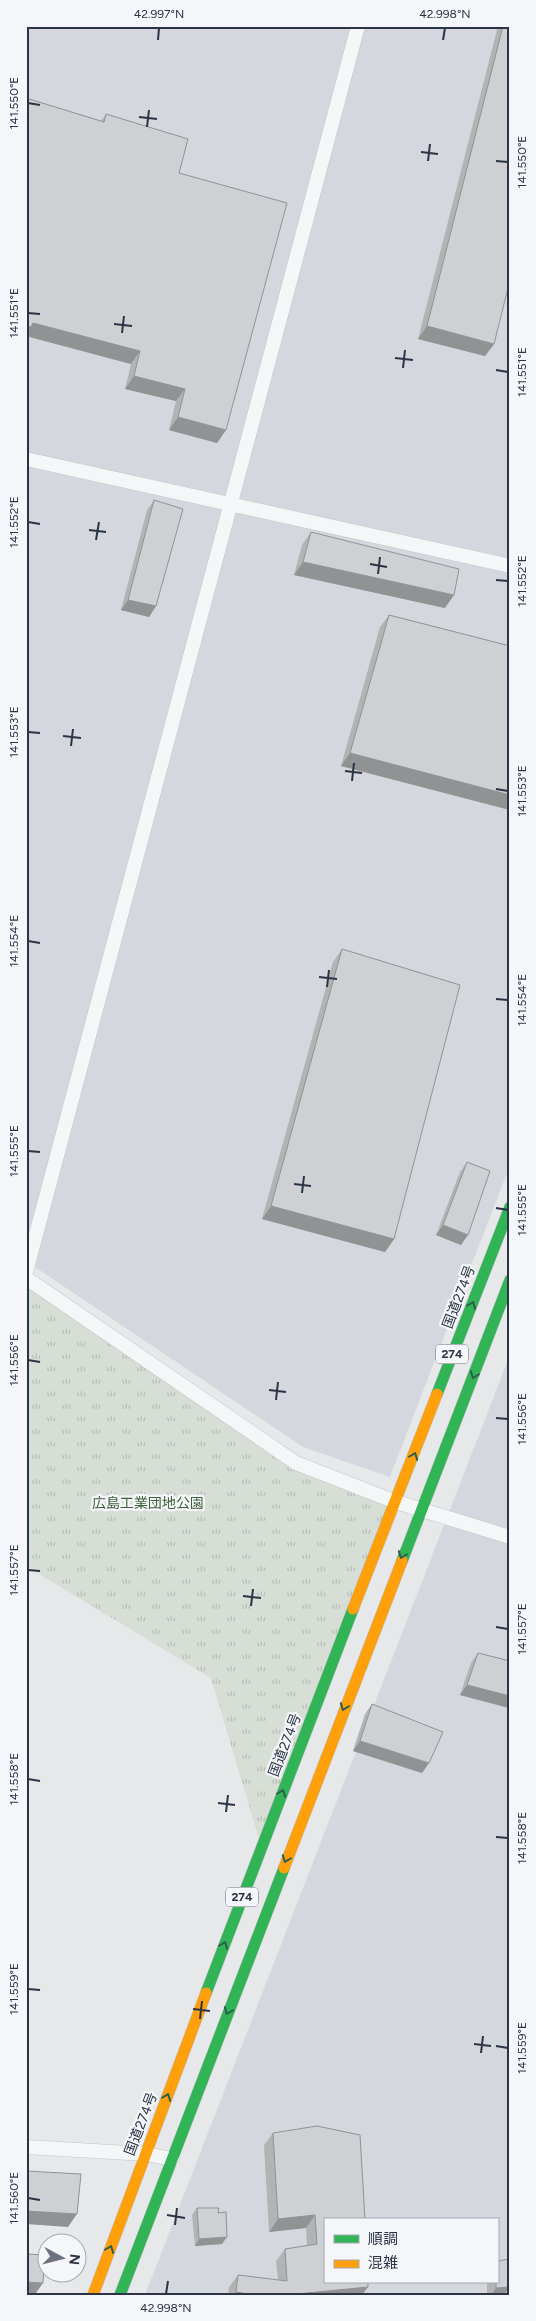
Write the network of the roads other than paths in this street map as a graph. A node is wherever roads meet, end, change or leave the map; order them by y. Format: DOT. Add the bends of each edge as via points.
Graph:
graph roads {
  1 [pos="358,26"];
  2 [pos="26,458"];
  3 [pos="231,504"];
  4 [pos="510,566"];
  5 [pos="510,1207"];
  6 [pos="26,1272"];
  7 [pos="26,1278"];
  8 [pos="510,1280"];
  9 [pos="396,1502"];
  10 [pos="420,1510"];
  11 [pos="510,1537"];
  12 [pos="26,2147"];
  13 [pos="146,2154"];
  14 [pos="172,2159"];
  15 [pos="93,2295"];
  16 [pos="120,2295"];
  1 -- 3 [label="street"];
  2 -- 3 [label="street"];
  3 -- 4 [label="street"];
  3 -- 6 [label="street"];
  9 -- 5 [label="highway, 国道274号 / 274, one-way"];
  7 -- 9 [label="street" via="296,1463"];
  8 -- 10 [label="highway, 274, one-way"];
  9 -- 10 [label="street"];
  13 -- 9 [label="highway, 国道274号 / 274, one-way" via="261,1846"];
  10 -- 11 [label="street"];
  10 -- 14 [label="highway, 274, one-way"];
  12 -- 13 [label="street"];
  13 -- 14 [label="street"];
  15 -- 13 [label="highway, 国道274号 / 274, one-way"];
  14 -- 16 [label="highway, 274"];
}
